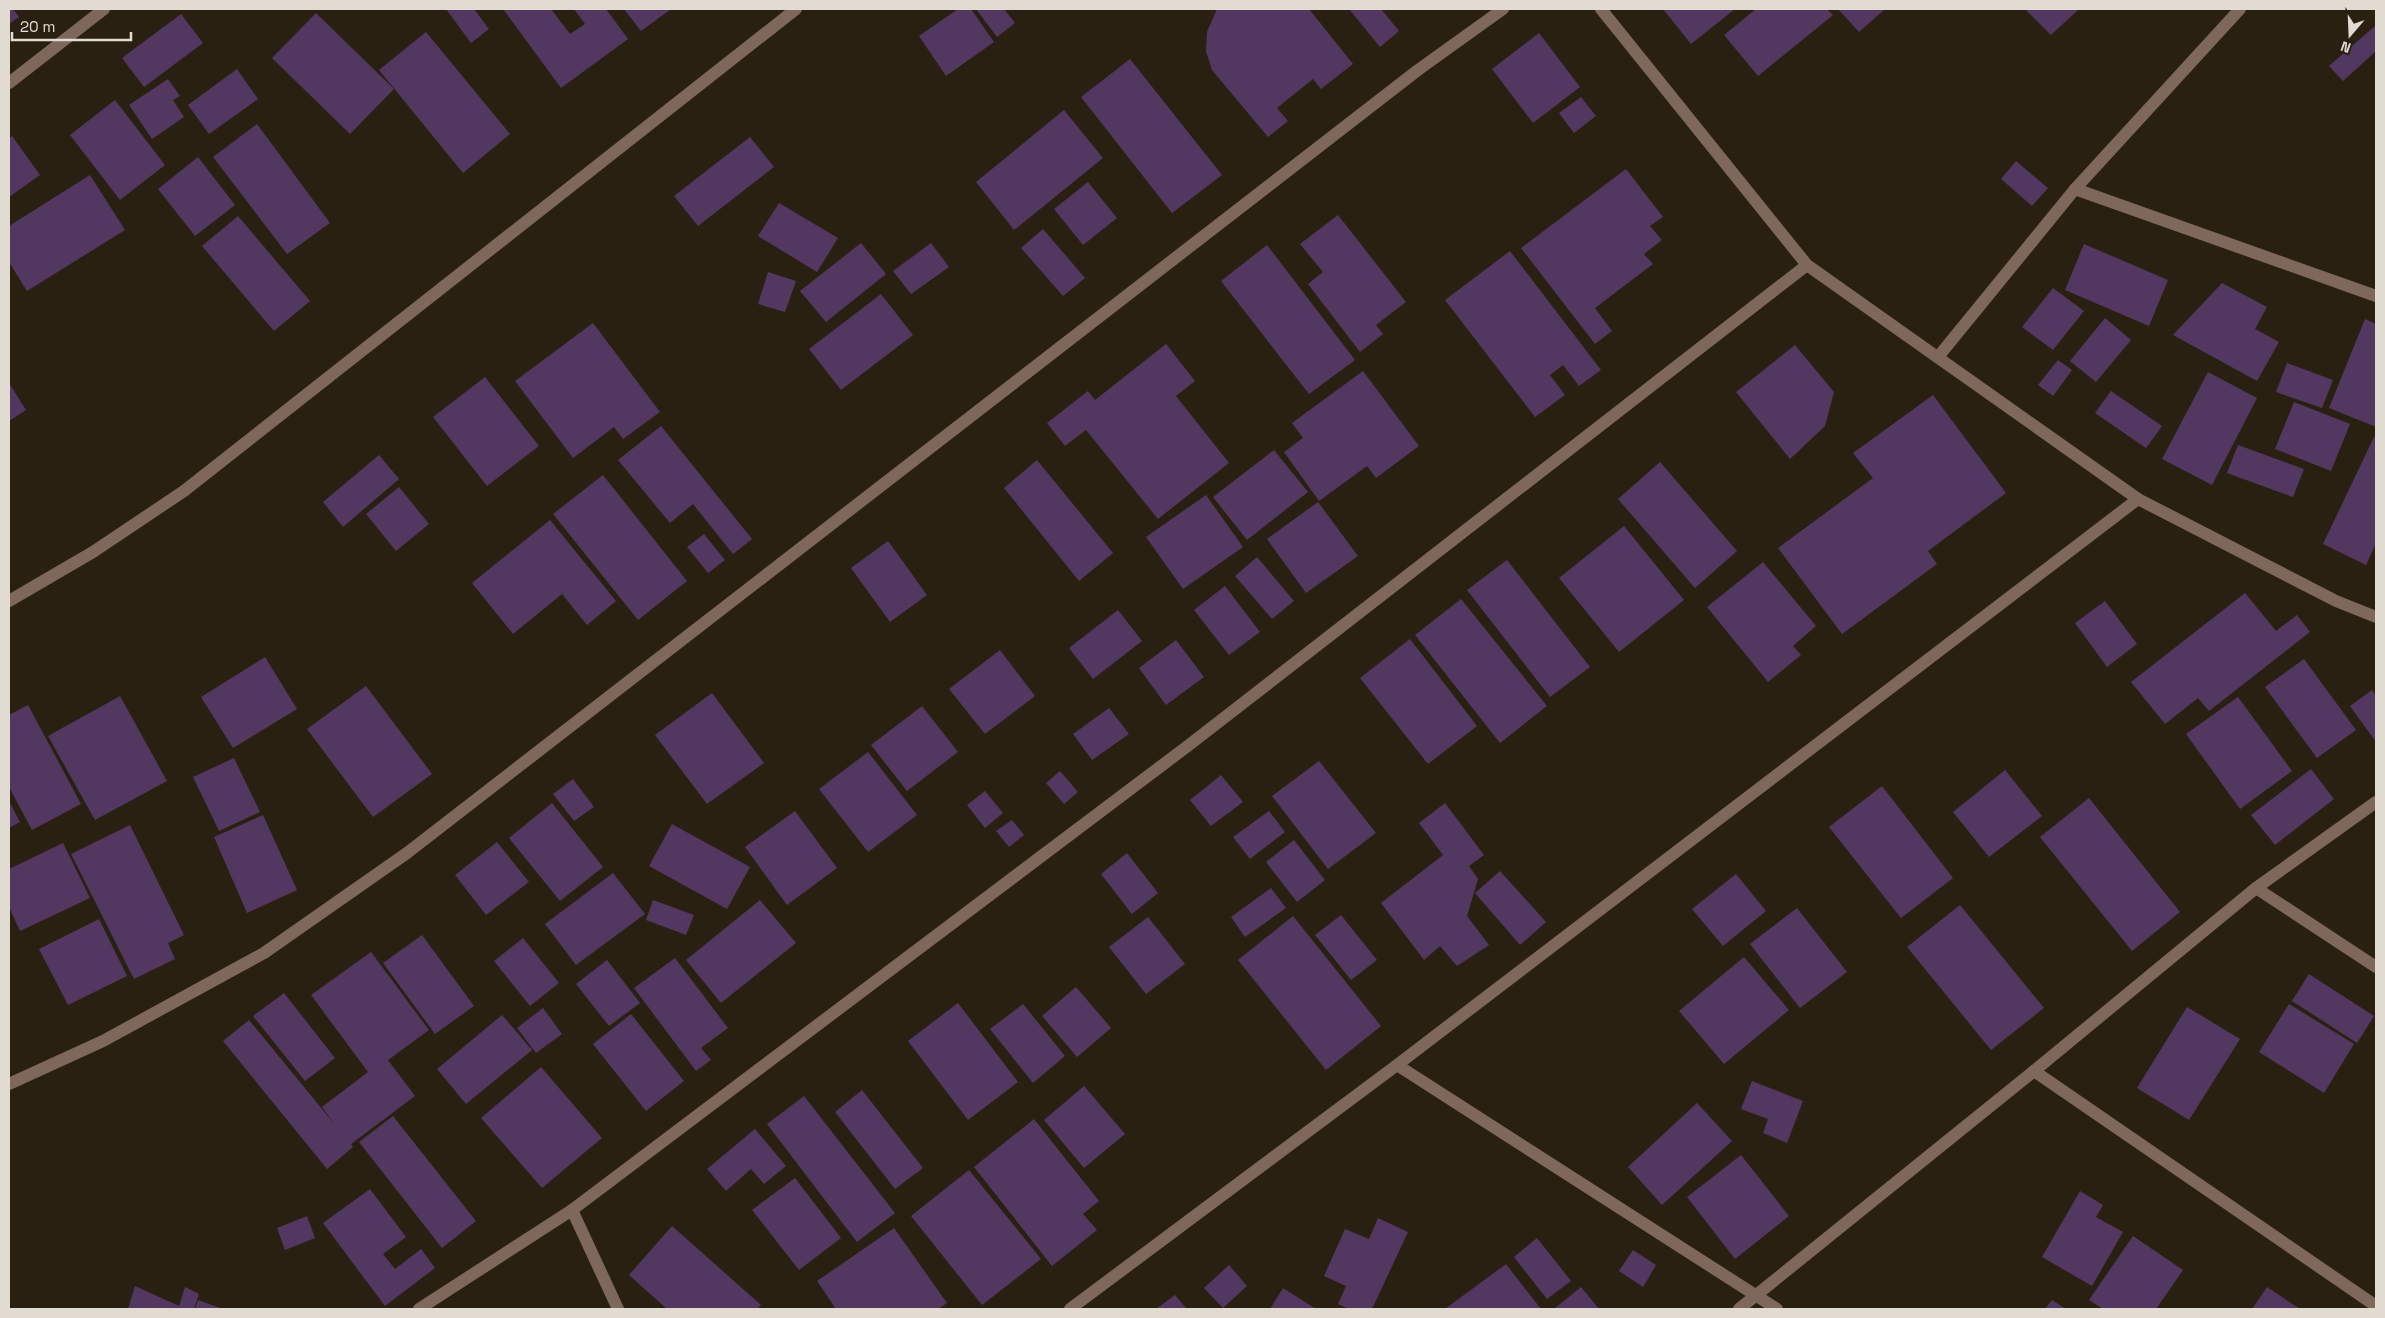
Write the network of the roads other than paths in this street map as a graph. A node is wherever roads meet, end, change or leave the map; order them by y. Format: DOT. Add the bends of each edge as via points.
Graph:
graph roads {
  1 [pos="104,9"];
  2 [pos="796,9"];
  3 [pos="1503,9"];
  4 [pos="1601,9"];
  5 [pos="2240,9"];
  6 [pos="9,83"];
  7 [pos="2075,189"];
  8 [pos="1807,265"];
  9 [pos="2376,296"];
  10 [pos="1938,357"];
  11 [pos="2138,499"];
  12 [pos="9,601"];
  13 [pos="2376,617"];
  14 [pos="2376,802"];
  15 [pos="2256,888"];
  16 [pos="2376,967"];
  17 [pos="1397,1065"];
  18 [pos="2034,1071"];
  19 [pos="9,1084"];
  20 [pos="572,1210"];
  21 [pos="1756,1296"];
  22 [pos="2376,1306"];
  23 [pos="419,1309"];
  24 [pos="618,1309"];
  25 [pos="1070,1309"];
  26 [pos="1739,1309"];
  27 [pos="1777,1309"];
  1 -- 6 [label="street"];
  2 -- 12 [label="street" via="184,491 93,552"];
  3 -- 19 [label="street" via="1394,88 407,853 264,953 103,1041"];
  4 -- 8 [label="street"];
  5 -- 7 [label="street"];
  7 -- 9 [label="street"];
  7 -- 10 [label="street"];
  8 -- 10 [label="street"];
  8 -- 20 [label="street" via="1197,739"];
  10 -- 11 [label="street"];
  11 -- 13 [label="street" via="2336,601"];
  11 -- 17 [label="street"];
  14 -- 15 [label="street"];
  15 -- 16 [label="street"];
  15 -- 18 [label="street"];
  17 -- 21 [label="street"];
  17 -- 25 [label="street"];
  18 -- 21 [label="street"];
  18 -- 22 [label="street"];
  20 -- 23 [label="street"];
  20 -- 24 [label="street"];
  21 -- 26 [label="street"];
  21 -- 27 [label="street"];
}
